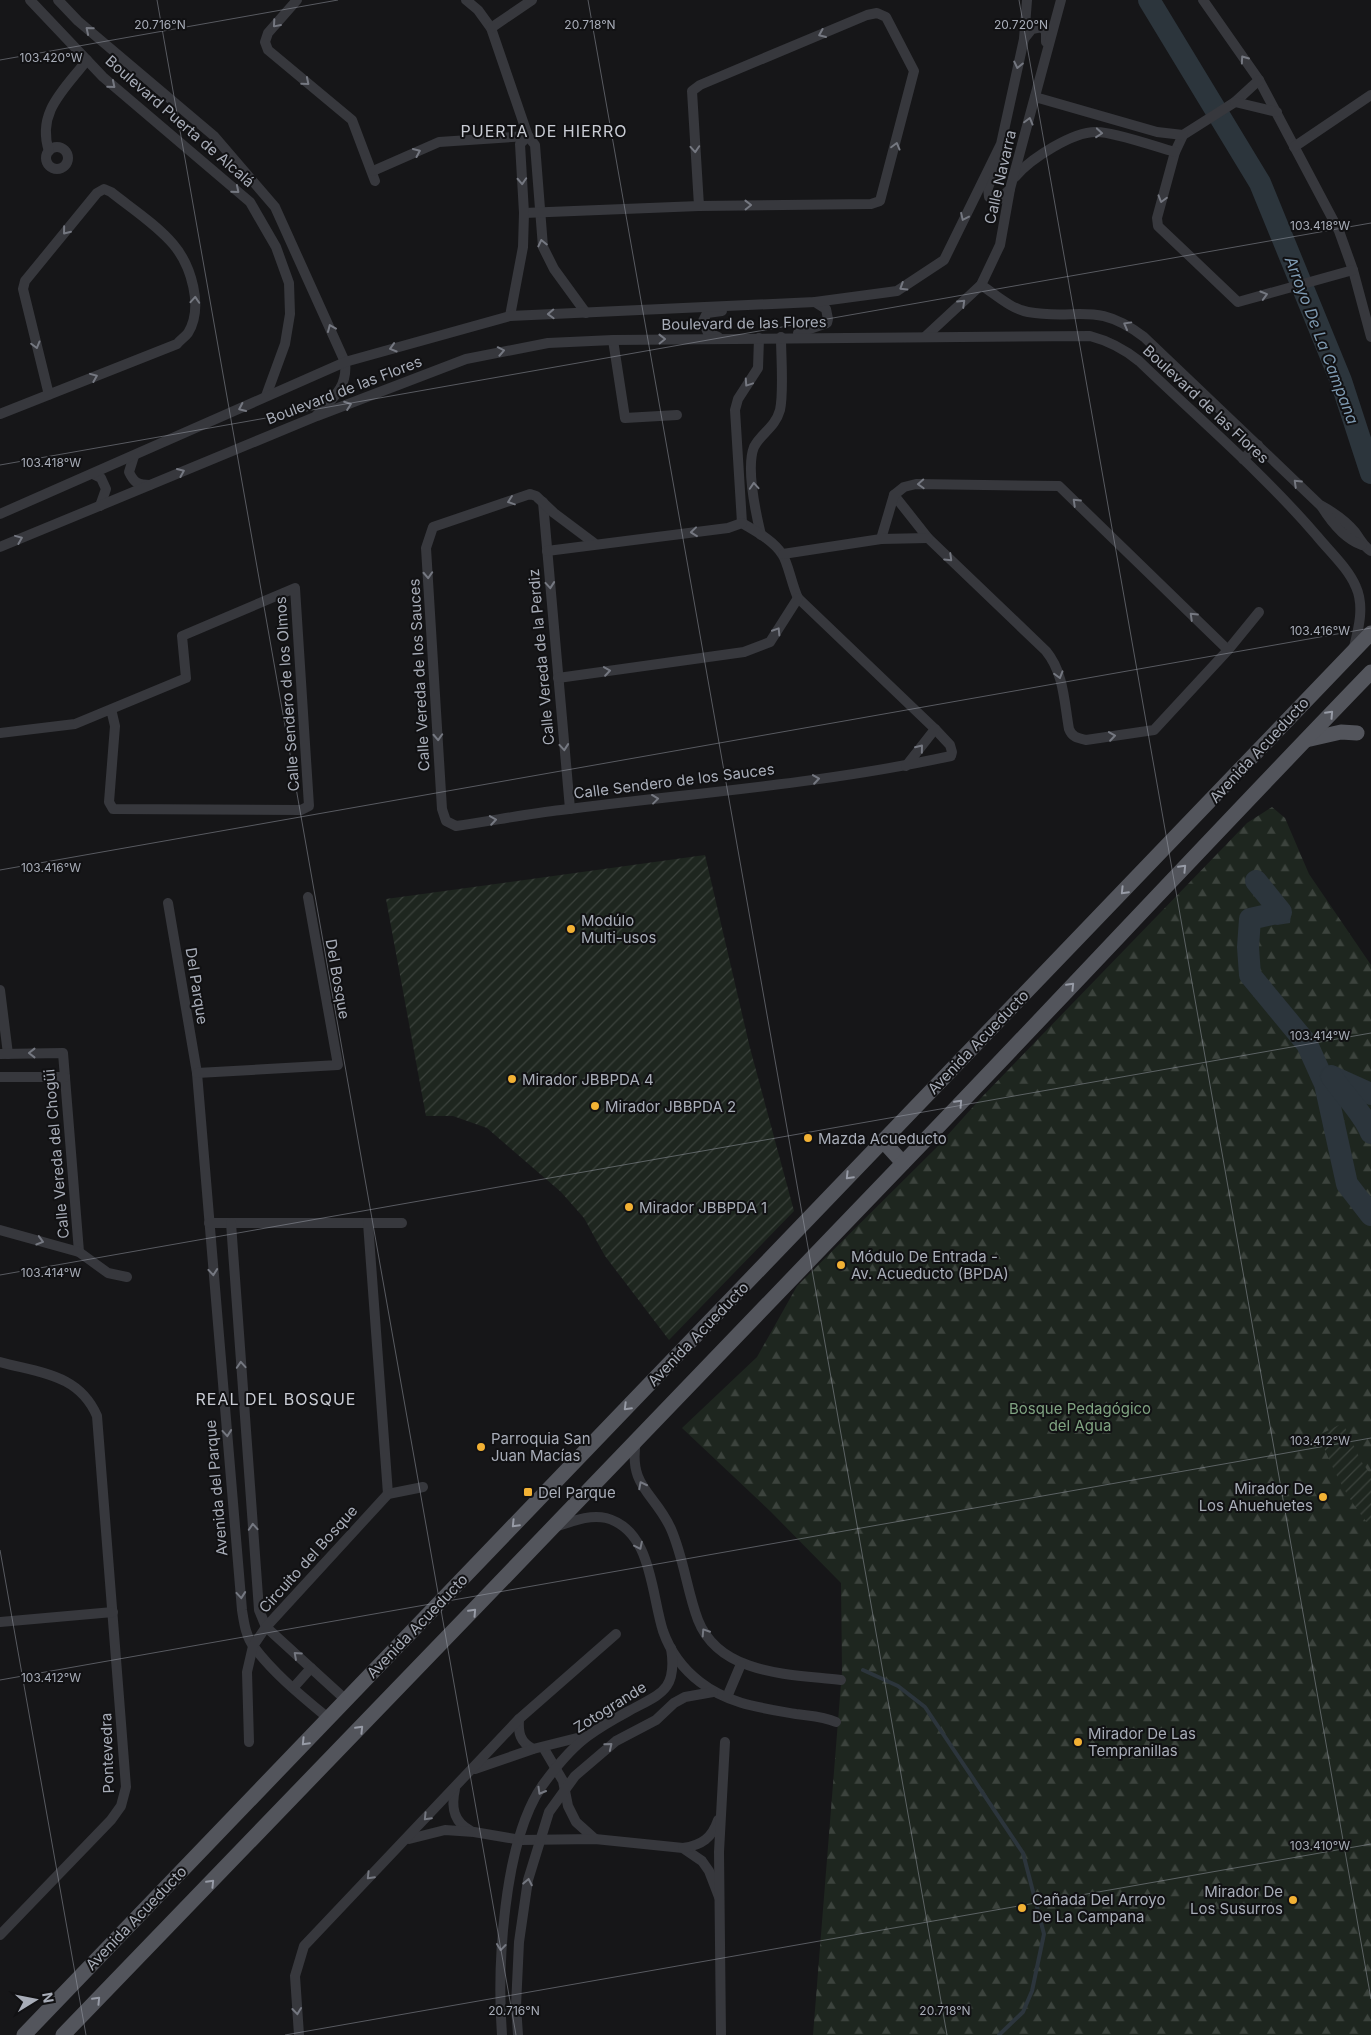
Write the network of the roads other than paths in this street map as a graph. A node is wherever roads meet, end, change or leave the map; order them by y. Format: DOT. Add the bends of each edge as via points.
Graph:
graph roads {
  1 [pos="30,0"];
  2 [pos="58,0"];
  3 [pos="297,0"];
  4 [pos="466,0"];
  5 [pos="532,0"];
  6 [pos="1027,0"];
  7 [pos="1061,0"];
  8 [pos="1203,0"];
  9 [pos="491,28"];
  10 [pos="1024,38"];
  11 [pos="86,60"];
  12 [pos="1042,74"];
  13 [pos="1259,80"];
  14 [pos="1371,95"];
  15 [pos="1035,98"];
  16 [pos="1235,102"];
  17 [pos="1277,112"];
  18 [pos="1183,135"];
  19 [pos="528,136"];
  20 [pos="1001,144"];
  21 [pos="1294,147"];
  22 [pos="49,151"];
  23 [pos="1175,152"];
  24 [pos="1011,184"];
  25 [pos="699,206"];
  26 [pos="539,212"];
  27 [pos="524,213"];
  28 [pos="944,260"];
  29 [pos="1353,270"];
  30 [pos="981,285"];
  31 [pos="815,302"];
  32 [pos="749,304"];
  33 [pos="586,314"];
  34 [pos="510,316"];
  35 [pos="926,336"];
  36 [pos="784,337"];
  37 [pos="1371,337"];
  38 [pos="721,338"];
  39 [pos="759,338"];
  40 [pos="613,340"];
  41 [pos="345,362"];
  42 [pos="49,395"];
  43 [pos="266,396"];
  44 [pos="0,414"];
  45 [pos="317,416"];
  46 [pos="677,416"];
  47 [pos="1258,445"];
  48 [pos="134,456"];
  49 [pos="1243,459"];
  50 [pos="93,474"];
  51 [pos="150,485"];
  52 [pos="894,495"];
  53 [pos="543,502"];
  54 [pos="100,506"];
  55 [pos="0,514"];
  56 [pos="742,523"];
  57 [pos="761,535"];
  58 [pos="928,538"];
  59 [pos="881,539"];
  60 [pos="594,543"];
  61 [pos="0,547"];
  62 [pos="1367,548"];
  63 [pos="548,550"];
  64 [pos="783,554"];
  65 [pos="798,598"];
  66 [pos="1259,612"];
  67 [pos="1371,633"];
  68 [pos="1228,650"];
  69 [pos="1353,652"];
  70 [pos="1371,672"];
  71 [pos="558,678"];
  72 [pos="111,709"];
  73 [pos="935,729"];
  74 [pos="0,733"];
  75 [pos="1357,733"];
  76 [pos="1306,740"];
  77 [pos="906,766"];
  78 [pos="570,809"];
  79 [pos="446,821"];
  80 [pos="308,897"];
  81 [pos="168,903"];
  82 [pos="0,990"];
  83 [pos="4,1054"];
  84 [pos="197,1073"];
  85 [pos="0,1077"];
  86 [pos="65,1077"];
  87 [pos="883,1141"];
  88 [pos="903,1162"];
  89 [pos="209,1223"];
  90 [pos="231,1223"];
  91 [pos="368,1223"];
  92 [pos="402,1223"];
  93 [pos="0,1230"];
  94 [pos="79,1252"];
  95 [pos="127,1277"];
  96 [pos="0,1362"];
  97 [pos="637,1437"];
  98 [pos="422,1487"];
  99 [pos="388,1494"];
  100 [pos="551,1528"];
  101 [pos="113,1612"];
  102 [pos="0,1622"];
  103 [pos="266,1627"];
  104 [pos="616,1634"];
  105 [pos="253,1646"];
  106 [pos="671,1648"];
  107 [pos="741,1664"];
  108 [pos="311,1668"];
  109 [pos="841,1680"];
  110 [pos="294,1687"];
  111 [pos="713,1692"];
  112 [pos="656,1697"];
  113 [pos="727,1697"];
  114 [pos="346,1700"];
  115 [pos="667,1710"];
  116 [pos="328,1718"];
  117 [pos="519,1719"];
  118 [pos="836,1722"];
  119 [pos="588,1736"];
  120 [pos="249,1742"];
  121 [pos="725,1742"];
  122 [pos="538,1748"];
  123 [pos="474,1769"];
  124 [pos="556,1769"];
  125 [pos="455,1789"];
  126 [pos="565,1790"];
  127 [pos="721,1812"];
  128 [pos="474,1832"];
  129 [pos="595,1839"];
  130 [pos="520,1840"];
  131 [pos="539,1840"];
  132 [pos="404,1841"];
  133 [pos="683,1848"];
  134 [pos="719,1897"];
  135 [pos="0,1935"];
  136 [pos="24,2035"];
  137 [pos="64,2035"];
  138 [pos="300,2035"];
  139 [pos="502,2035"];
  140 [pos="518,2035"];
  141 [pos="721,2035"];
  1 -- 11 [label="street, Boulevard Puerta de Alcalá"];
  41 -- 2 [label="street, Boulevard Puerta de Alcalá, one-way" via="275,207 214,136 78,21"];
  3 -- 19 [label="street, one-way" via="268,33 265,42 268,50 352,120 374,176 439,142"];
  4 -- 9 [label="street"];
  5 -- 9 [label="street"];
  6 -- 10 [label="street, Calle Navarra"];
  7 -- 12 [label="street, Calle Navarra"];
  13 -- 8 [label="street, one-way"];
  9 -- 19 [label="street"];
  10 -- 12 [label="street" via="1032,29 1045,29 1040,65"];
  10 -- 20 [label="street, Calle Navarra, one-way"];
  11 -- 22 [label="street" via="47,112 45,139"];
  11 -- 43 [label="street, Boulevard Puerta de Alcalá, one-way" via="250,202 276,247 289,283 290,314 285,344"];
  12 -- 15 [label="street, Calle Navarra"];
  13 -- 16 [label="street"];
  13 -- 17 [label="street"];
  14 -- 21 [label="street"];
  15 -- 18 [label="street" via="1157,132"];
  24 -- 15 [label="street, Calle Navarra, one-way"];
  16 -- 17 [label="street"];
  16 -- 18 [label="street"];
  17 -- 21 [label="street"];
  18 -- 23 [label="street"];
  19 -- 26 [label="street" via="535,145"];
  19 -- 27 [label="street, one-way" via="520,144"];
  20 -- 24 [label="street" via="988,192 991,199 996,199"];
  20 -- 28 [label="street, Calle Navarra, one-way"];
  21 -- 29 [label="street" via="1339,231"];
  24 -- 23 [label="street, one-way" via="1026,164 1085,133 1099,132"];
  23 -- 29 [label="street, one-way" via="1157,218 1164,233 1238,302"];
  24 -- 30 [label="street, Calle Navarra" via="1000,245"];
  25 -- 25 [label="street, one-way" via="880,202 914,71 886,17 876,13 868,15 692,91"];
  25 -- 26 [label="street"];
  26 -- 27 [label="street"];
  33 -- 26 [label="street, one-way" via="547,257 540,234"];
  27 -- 34 [label="street" via="522,259"];
  28 -- 31 [label="street, Boulevard de las Flores, one-way" via="897,291"];
  29 -- 37 [label="street"];
  35 -- 30 [label="street, Calle Navarra, one-way"];
  47 -- 30 [label="street, Boulevard de las Flores, one-way" via="1144,336 1129,326 1100,314 1026,312"];
  31 -- 32 [label="street, Boulevard de las Flores"];
  31 -- 36 [label="street" via="826,308 827,323"];
  32 -- 33 [label="street, Boulevard de las Flores"];
  32 -- 38 [label="street" via="704,317 705,329"];
  33 -- 34 [label="street, Boulevard de las Flores, one-way"];
  34 -- 41 [label="street, Boulevard de las Flores, one-way"];
  35 -- 36 [label="street, Boulevard de las Flores"];
  35 -- 49 [label="street, Boulevard de las Flores" via="1073,335 1107,340 1139,361"];
  36 -- 39 [label="street, Boulevard de las Flores"];
  57 -- 36 [label="street, one-way" via="752,460 754,447 776,422 780,408"];
  38 -- 39 [label="street, Boulevard de las Flores"];
  40 -- 38 [label="street, Boulevard de las Flores, one-way"];
  39 -- 56 [label="street, one-way" via="758,368 738,399 735,410"];
  45 -- 40 [label="street, Boulevard de las Flores, one-way" via="466,359 493,352 548,342"];
  40 -- 46 [label="street" via="625,418"];
  41 -- 43 [label="street, Boulevard de las Flores"];
  41 -- 45 [label="street" via="347,376"];
  42 -- 42 [label="street, one-way" via="177,344 188,332 196,303 195,289 182,257 172,243 104,189 97,193 25,281 23,289"];
  42 -- 44 [label="street"];
  43 -- 48 [label="street, Boulevard de las Flores, one-way"];
  51 -- 45 [label="street, Boulevard de las Flores, one-way"];
  47 -- 49 [label="street"];
  62 -- 47 [label="street, Boulevard de las Flores, one-way" via="1351,541 1320,505"];
  48 -- 50 [label="street, Boulevard de las Flores"];
  48 -- 51 [label="street" via="129,472 132,480 140,485"];
  49 -- 69 [label="street, Boulevard de las Flores" via="1288,501 1356,587 1360,610"];
  50 -- 54 [label="street" via="101,478 106,489"];
  50 -- 55 [label="street, Boulevard de las Flores"];
  51 -- 54 [label="street, Boulevard de las Flores"];
  52 -- 58 [label="street"];
  52 -- 59 [label="street"];
  68 -- 52 [label="street, one-way" via="1059,486 916,484 904,487"];
  53 -- 60 [label="street"];
  53 -- 63 [label="street, Calle Vereda de la Perdiz"];
  53 -- 79 [label="street, Calle Vereda de los Sauces, one-way" via="530,494 433,527 426,548 442,809"];
  61 -- 54 [label="street, Boulevard de las Flores, one-way"];
  56 -- 57 [label="street"];
  56 -- 60 [label="street, one-way" via="728,528"];
  57 -- 64 [label="street"];
  58 -- 59 [label="street"];
  58 -- 68 [label="street, one-way" via="1055,662 1069,729 1077,738 1086,740 1154,730"];
  59 -- 64 [label="street"];
  60 -- 63 [label="street"];
  63 -- 71 [label="street, Calle Vereda de la Perdiz, one-way"];
  64 -- 65 [label="street, Calle Sendero de los Sauces"];
  71 -- 65 [label="street, one-way" via="744,652 770,642"];
  65 -- 73 [label="street, Calle Sendero de los Sauces"];
  66 -- 68 [label="street"];
  67 -- 69 [label="main road, Avenida Acueducto"];
  69 -- 87 [label="main road, Avenida Acueducto, one-way"];
  76 -- 70 [label="main road, Avenida Acueducto, one-way"];
  71 -- 78 [label="street, Calle Vereda de la Perdiz, one-way"];
  72 -- 72 [label="street, Calle Sendero de los Olmos" via="115,726 109,802 114,808 301,810 309,806 295,588 182,636 186,678"];
  72 -- 74 [label="street, Calle Sendero de los Olmos" via="75,724"];
  77 -- 73 [label="street, one-way"];
  73 -- 77 [label="street, Calle Sendero de los Sauces" via="950,745 951,756"];
  75 -- 76 [label="main road" via="1341,732"];
  88 -- 76 [label="main road, Avenida Acueducto, one-way"];
  78 -- 77 [label="street, Calle Sendero de los Sauces, one-way" via="756,788"];
  79 -- 78 [label="street, Calle Sendero de los Sauces, one-way" via="456,826"];
  80 -- 84 [label="street, Del Bosque" via="338,1065"];
  81 -- 84 [label="street, Del Parque"];
  82 -- 83 [label="street"];
  86 -- 83 [label="street, Calle Vereda del Chogüi, one-way" via="63,1053"];
  84 -- 89 [label="street, Avenida del Parque"];
  85 -- 86 [label="street"];
  86 -- 94 [label="street, Calle Vereda del Chogüi"];
  87 -- 88 [label="main road"];
  87 -- 114 [label="main road, Avenida Acueducto, one-way"];
  88 -- 97 [label="main road, Avenida Acueducto"];
  89 -- 90 [label="street"];
  89 -- 105 [label="street, Avenida del Parque, one-way" via="242,1610"];
  90 -- 91 [label="street"];
  103 -- 90 [label="street, one-way" via="259,1610"];
  91 -- 92 [label="street"];
  91 -- 99 [label="street"];
  93 -- 94 [label="street, Calle Vereda del Chogüi, one-way"];
  94 -- 95 [label="street, Calle Vereda del Chogüi" via="108,1273"];
  96 -- 101 [label="street, Pontevedra" via="65,1380 85,1394 93,1407 99,1428"];
  97 -- 100 [label="main road, Avenida Acueducto"];
  107 -- 97 [label="street, one-way" via="721,1652 698,1621 681,1554 671,1529 637,1474"];
  98 -- 99 [label="street"];
  99 -- 103 [label="street, Circuito del Bosque"];
  100 -- 106 [label="street, one-way" via="592,1517 607,1518 629,1531 642,1553"];
  137 -- 100 [label="main road, Avenida Acueducto, one-way"];
  101 -- 102 [label="street"];
  101 -- 135 [label="street, Pontevedra" via="126,1774 125,1798 111,1820"];
  103 -- 105 [label="street, Circuito del Bosque"];
  108 -- 103 [label="street, one-way"];
  104 -- 117 [label="street"];
  105 -- 110 [label="street, Avenida del Parque"];
  105 -- 120 [label="street" via="247,1672"];
  106 -- 111 [label="street" via="686,1669"];
  106 -- 112 [label="street, Zotogrande" via="672,1676"];
  107 -- 109 [label="street"];
  107 -- 113 [label="street"];
  108 -- 110 [label="street"];
  108 -- 114 [label="street"];
  110 -- 116 [label="street, Avenida del Parque"];
  111 -- 113 [label="street"];
  111 -- 115 [label="street" via="685,1697"];
  112 -- 115 [label="street"];
  112 -- 119 [label="street, Zotogrande"];
  113 -- 118 [label="street" via="752,1707 825,1717"];
  114 -- 116 [label="main road, Avenida Acueducto"];
  126 -- 115 [label="street, one-way" via="575,1776 616,1741 656,1720"];
  116 -- 136 [label="main road, Avenida Acueducto, one-way"];
  117 -- 122 [label="street" via="520,1738 525,1744"];
  117 -- 123 [label="street"];
  119 -- 122 [label="street"];
  119 -- 124 [label="street, Zotogrande"];
  121 -- 127 [label="street"];
  122 -- 123 [label="street"];
  122 -- 124 [label="street"];
  123 -- 125 [label="street"];
  124 -- 126 [label="street"];
  124 -- 130 [label="street, Zotogrande, one-way" via="541,1788"];
  125 -- 128 [label="street" via="452,1809 456,1819"];
  125 -- 132 [label="street, one-way"];
  126 -- 129 [label="street" via="576,1822"];
  126 -- 131 [label="street" via="549,1812"];
  127 -- 133 [label="street" via="711,1835 696,1846"];
  127 -- 134 [label="street"];
  128 -- 130 [label="street"];
  128 -- 132 [label="street" via="445,1830"];
  129 -- 131 [label="street"];
  129 -- 133 [label="street"];
  130 -- 131 [label="street"];
  130 -- 139 [label="street, Zotogrande, one-way" via="501,1950"];
  140 -- 131 [label="street, one-way" via="519,1942 528,1880"];
  132 -- 138 [label="street, one-way" via="304,1946 295,1976"];
  133 -- 134 [label="street" via="710,1871"];
  134 -- 141 [label="street"];
}
